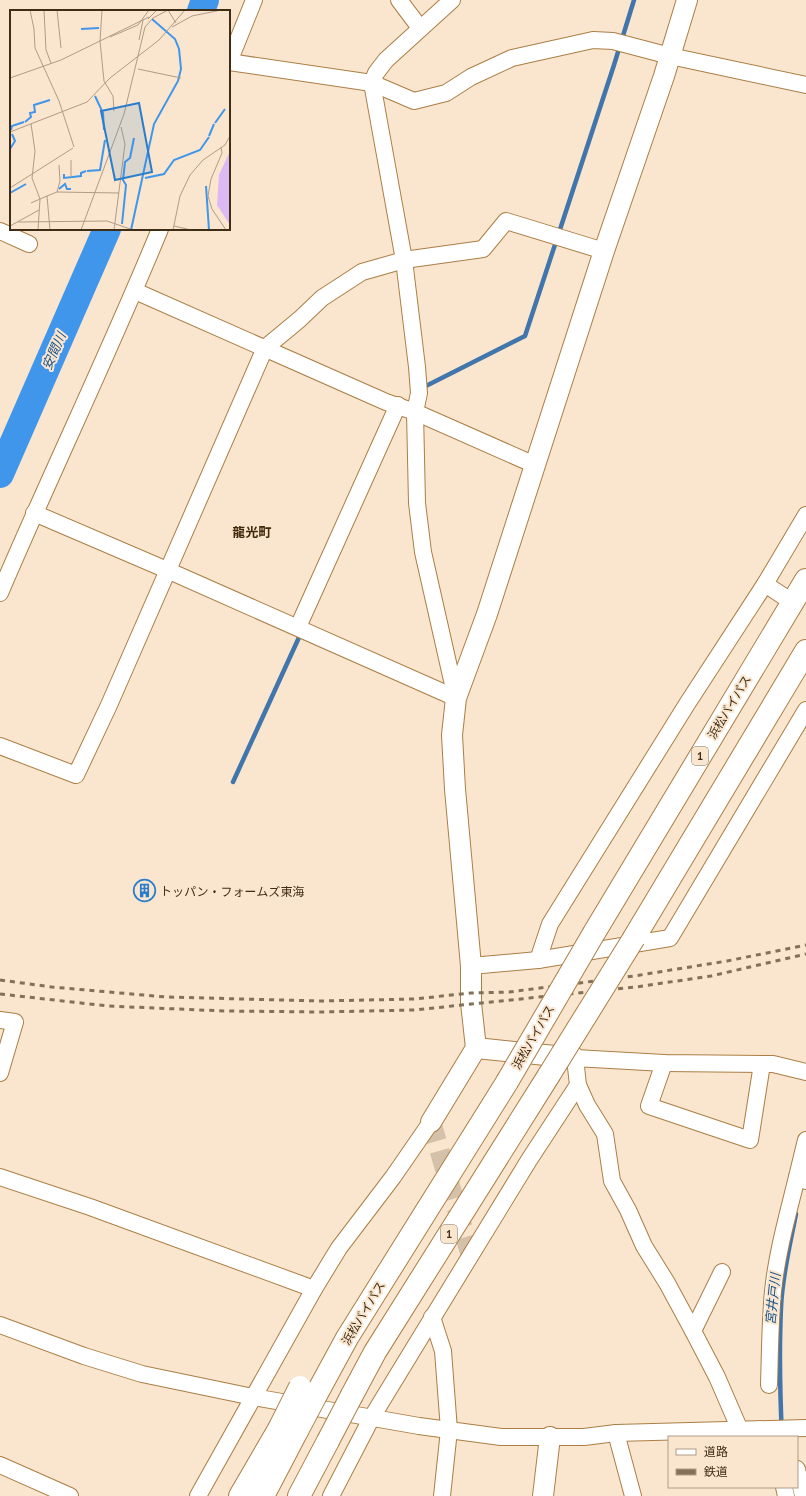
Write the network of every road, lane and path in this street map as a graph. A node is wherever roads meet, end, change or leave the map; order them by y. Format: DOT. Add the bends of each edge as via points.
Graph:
graph roads {
  1 [pos="254,0"];
  2 [pos="399,0"];
  3 [pos="452,0"];
  4 [pos="688,0"];
  5 [pos="420,28"];
  6 [pos="670,56"];
  7 [pos="230,60"];
  8 [pos="230,62"];
  9 [pos="372,83"];
  10 [pos="806,85"];
  11 [pos="160,230"];
  12 [pos="0,231"];
  13 [pos="29,244"];
  14 [pos="604,251"];
  15 [pos="404,260"];
  16 [pos="135,291"];
  17 [pos="265,348"];
  18 [pos="398,405"];
  19 [pos="415,412"];
  20 [pos="534,465"];
  21 [pos="34,513"];
  22 [pos="806,515"];
  23 [pos="167,570"];
  24 [pos="806,580"];
  25 [pos="765,584"];
  26 [pos="0,593"];
  27 [pos="783,596"];
  28 [pos="302,629"];
  29 [pos="806,651"];
  30 [pos="456,698"];
  31 [pos="806,710"];
  32 [pos="0,746"];
  33 [pos="538,960"];
  34 [pos="471,966"];
  35 [pos="0,1020"];
  36 [pos="476,1048"];
  37 [pos="575,1058"];
  38 [pos="664,1063"];
  39 [pos="762,1064"];
  40 [pos="806,1072"];
  41 [pos="0,1073"];
  42 [pos="578,1085"];
  43 [pos="431,1122"];
  44 [pos="806,1140"];
  45 [pos="0,1177"];
  46 [pos="801,1179"];
  47 [pos="722,1272"];
  48 [pos="314,1289"];
  49 [pos="432,1317"];
  50 [pos="0,1325"];
  51 [pos="693,1330"];
  52 [pos="769,1385"];
  53 [pos="253,1397"];
  54 [pos="372,1417"];
  55 [pos="288,1430"];
  56 [pos="449,1430"];
  57 [pos="740,1430"];
  58 [pos="786,1431"];
  59 [pos="616,1434"];
  60 [pos="550,1437"];
  61 [pos="334,1441"];
  62 [pos="0,1465"];
  63 [pos="798,1474"];
  64 [pos="70,1496"];
  65 [pos="198,1496"];
  66 [pos="240,1496"];
  67 [pos="263,1496"];
  68 [pos="299,1496"];
  69 [pos="314,1496"];
  70 [pos="331,1496"];
  71 [pos="442,1496"];
  72 [pos="543,1496"];
  73 [pos="633,1496"];
  74 [pos="803,1496"];
  1 -- 7 [label="street"];
  2 -- 5 [label="street"];
  3 -- 5 [label="street"];
  4 -- 6 [label="street"];
  5 -- 9 [label="street" via="386,60"];
  6 -- 9 [label="street" via="620,43 593,40 512,58 470,77 446,93 414,101"];
  6 -- 10 [label="street"];
  6 -- 14 [label="street"];
  8 -- 9 [label="street"];
  9 -- 15 [label="street"];
  11 -- 16 [label="street"];
  12 -- 13 [label="street"];
  14 -- 15 [label="street" via="506,221 483,249"];
  14 -- 20 [label="street"];
  15 -- 17 [label="street" via="362,272 322,298"];
  15 -- 19 [label="street" via="419,393"];
  16 -- 17 [label="street"];
  16 -- 21 [label="street"];
  17 -- 18 [label="street"];
  17 -- 23 [label="street"];
  18 -- 19 [label="street"];
  18 -- 28 [label="street"];
  19 -- 20 [label="street"];
  19 -- 30 [label="street" via="417,502 423,552"];
  20 -- 30 [label="street" via="487,614"];
  21 -- 23 [label="street"];
  21 -- 26 [label="street"];
  22 -- 25 [label="street"];
  23 -- 28 [label="street"];
  23 -- 32 [label="street" via="76,775"];
  24 -- 55 [label="highway, 浜松バイパス / 1, bridge" via="507,1082 347,1338 308,1391"];
  25 -- 27 [label="street"];
  25 -- 33 [label="street" via="550,924"];
  28 -- 30 [label="street"];
  29 -- 61 [label="highway, 1, bridge" via="634,938 375,1352"];
  30 -- 34 [label="street" via="452,735 455,789"];
  31 -- 33 [label="street" via="670,938"];
  33 -- 34 [label="street"];
  34 -- 36 [label="street" via="471,1003"];
  35 -- 41 [label="street" via="15,1022"];
  36 -- 37 [label="street"];
  36 -- 43 [label="street"];
  37 -- 38 [label="street"];
  37 -- 42 [label="street"];
  38 -- 39 [label="street"];
  38 -- 39 [label="street" via="649,1106 750,1140"];
  39 -- 40 [label="street"];
  42 -- 49 [label="street"];
  42 -- 51 [label="street" via="605,1134 612,1182 644,1246"];
  43 -- 48 [label="street" via="339,1248"];
  44 -- 46 [label="street"];
  45 -- 48 [label="street"];
  46 -- 52 [label="street" via="783,1234 773,1290"];
  47 -- 51 [label="street"];
  48 -- 53 [label="street"];
  49 -- 54 [label="street"];
  49 -- 56 [label="street" via="443,1352"];
  50 -- 53 [label="street" via="142,1374"];
  51 -- 57 [label="street"];
  53 -- 54 [label="street"];
  53 -- 65 [label="street"];
  54 -- 56 [label="street"];
  54 -- 70 [label="street"];
  55 -- 66 [label="highway"];
  55 -- 67 [label="highway"];
  56 -- 60 [label="street" via="501,1437"];
  56 -- 71 [label="street"];
  57 -- 58 [label="street"];
  57 -- 59 [label="street"];
  59 -- 60 [label="street"];
  59 -- 73 [label="street"];
  60 -- 72 [label="street"];
  61 -- 68 [label="highway"];
  61 -- 69 [label="highway"];
  62 -- 64 [label="street"];
  63 -- 74 [label="street"];
}
